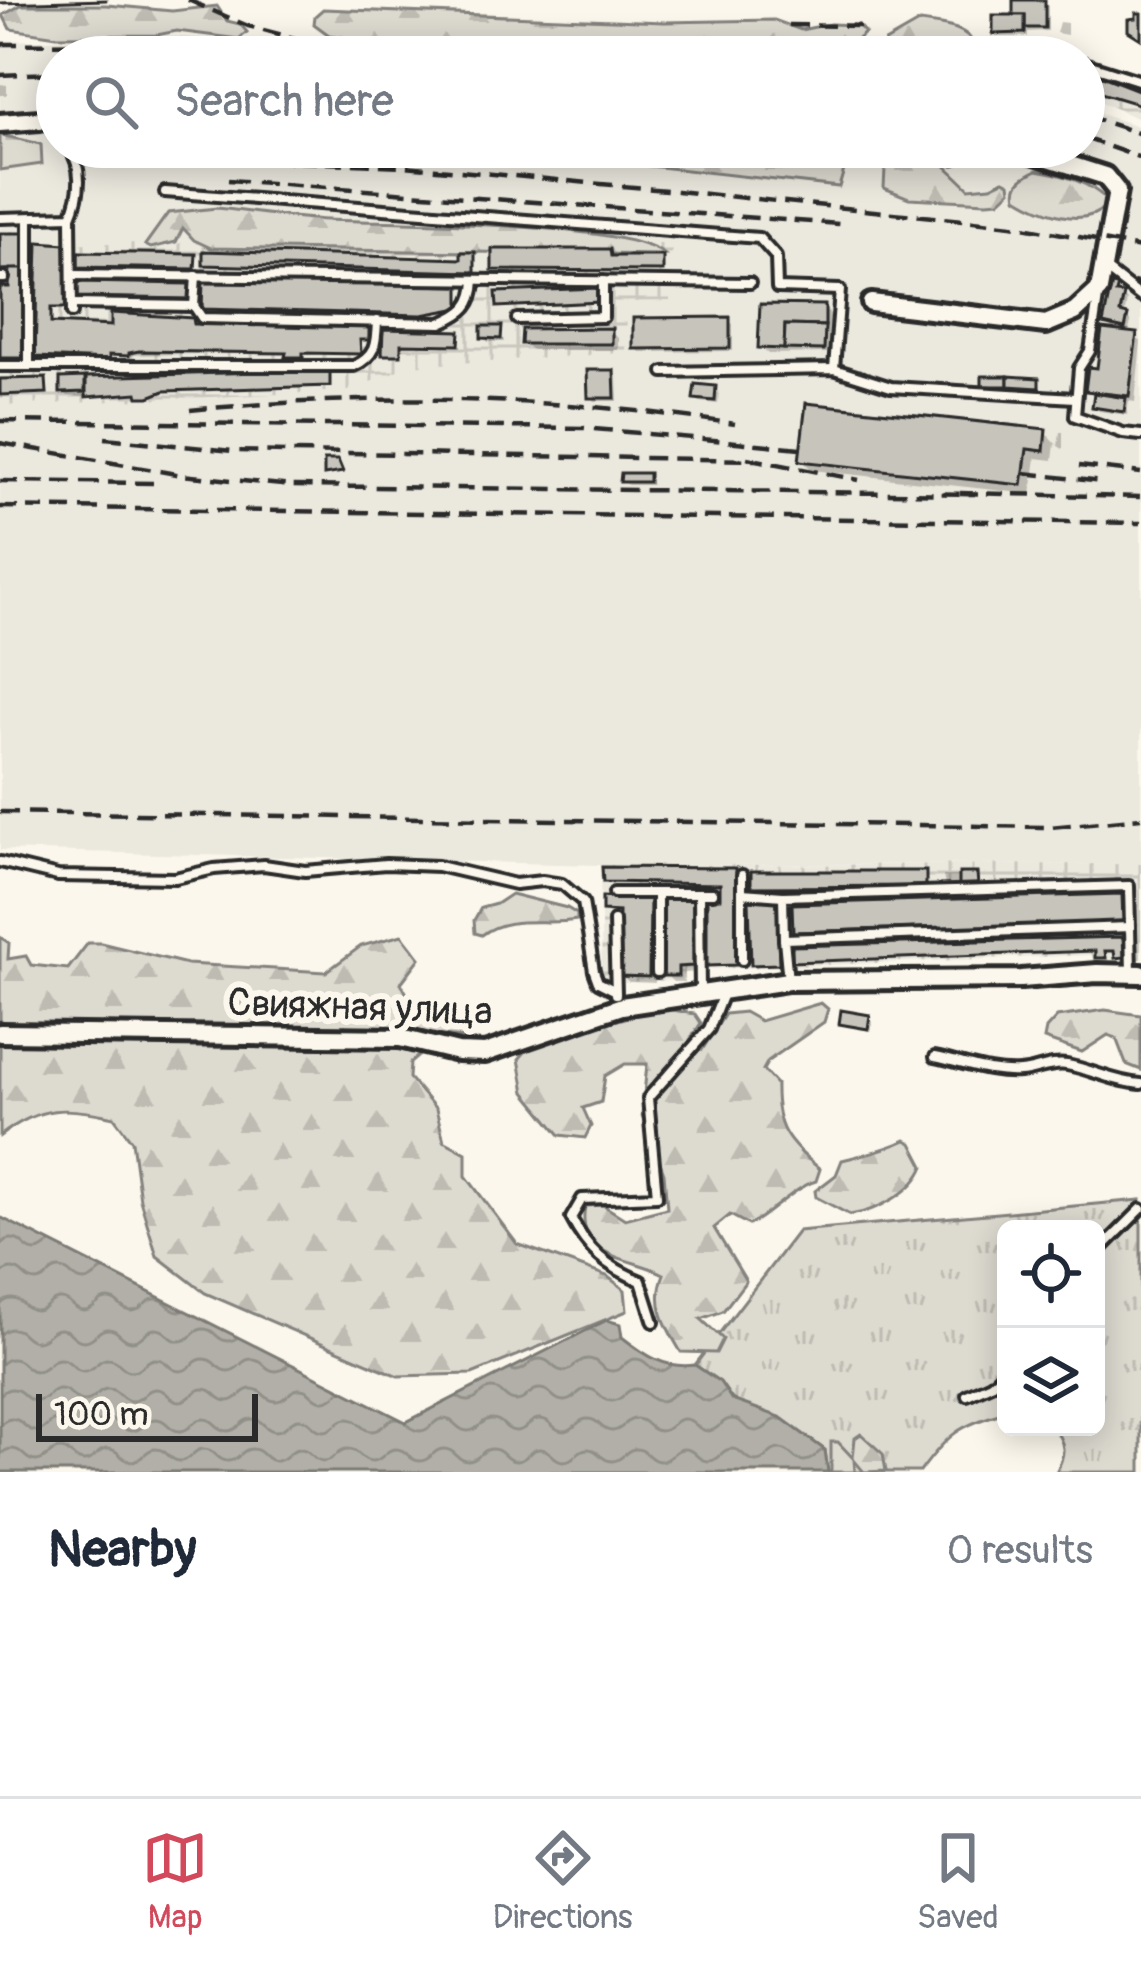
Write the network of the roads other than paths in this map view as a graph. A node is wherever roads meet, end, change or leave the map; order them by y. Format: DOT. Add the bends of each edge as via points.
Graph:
graph roads {
  1 [pos="1105,70"];
  2 [pos="1141,81"];
  3 [pos="36,118"];
  4 [pos="0,123"];
  5 [pos="79,168"];
  6 [pos="1080,168"];
  7 [pos="165,192"];
  8 [pos="71,216"];
  9 [pos="0,218"];
  10 [pos="29,218"];
  11 [pos="1104,268"];
  12 [pos="72,275"];
  13 [pos="196,276"];
  14 [pos="475,280"];
  15 [pos="603,281"];
  16 [pos="750,283"];
  17 [pos="1099,290"];
  18 [pos="1141,297"];
  19 [pos="872,303"];
  20 [pos="194,306"];
  21 [pos="517,319"];
  22 [pos="377,321"];
  23 [pos="0,366"];
  24 [pos="29,366"];
  25 [pos="834,369"];
  26 [pos="664,372"];
  27 [pos="1075,398"];
  28 [pos="1141,435"];
  29 [pos="0,862"];
  30 [pos="742,875"];
  31 [pos="742,892"];
  32 [pos="614,893"];
  33 [pos="657,893"];
  34 [pos="699,893"];
  35 [pos="713,893"];
  36 [pos="1141,893"];
  37 [pos="1130,894"];
  38 [pos="783,896"];
  39 [pos="614,921"];
  40 [pos="1130,927"];
  41 [pos="784,939"];
  42 [pos="742,960"];
  43 [pos="657,972"];
  44 [pos="1136,974"];
  45 [pos="788,981"];
  46 [pos="724,989"];
  47 [pos="700,993"];
  48 [pos="618,998"];
  49 [pos="0,1033"];
  50 [pos="935,1057"];
  51 [pos="1141,1084"];
  52 [pos="1141,1209"];
  53 [pos="1105,1245"];
  54 [pos="654,1322"];
  55 [pos="997,1378"];
  56 [pos="967,1395"];
  1 -- 2 [label="lane"];
  3 -- 4 [label="street"];
  5 -- 8 [label="lane"];
  6 -- 11 [label="street" via="1117,190"];
  7 -- 25 [label="lane" via="759,238 776,256 777,288 840,290"];
  8 -- 10 [label="lane"];
  8 -- 12 [label="lane"];
  9 -- 10 [label="lane"];
  10 -- 24 [label="lane"];
  11 -- 17 [label="street"];
  11 -- 18 [label="lane"];
  12 -- 13 [label="lane"];
  12 -- 20 [label="lane" via="72,309"];
  13 -- 14 [label="lane"];
  13 -- 20 [label="lane"];
  14 -- 15 [label="lane"];
  14 -- 22 [label="lane" via="469,308 454,317"];
  15 -- 16 [label="lane"];
  15 -- 21 [label="lane" via="603,317"];
  17 -- 19 [label="street" via="1046,324"];
  17 -- 27 [label="lane"];
  20 -- 22 [label="lane" via="202,318"];
  22 -- 24 [label="lane" via="375,347 355,366"];
  23 -- 24 [label="lane"];
  25 -- 26 [label="lane"];
  25 -- 27 [label="lane" via="891,387"];
  27 -- 28 [label="lane" via="1075,416"];
  29 -- 48 [label="lane" via="58,876 175,878 264,865 438,866 515,884 562,884 583,902 598,982"];
  30 -- 31 [label="lane"];
  31 -- 38 [label="lane"];
  31 -- 42 [label="lane"];
  32 -- 33 [label="lane"];
  33 -- 34 [label="lane"];
  33 -- 43 [label="lane"];
  34 -- 35 [label="lane"];
  34 -- 47 [label="lane"];
  36 -- 37 [label="lane"];
  37 -- 38 [label="lane" via="1130,886"];
  37 -- 40 [label="lane"];
  38 -- 41 [label="lane"];
  39 -- 48 [label="lane"];
  40 -- 41 [label="lane"];
  40 -- 44 [label="lane"];
  41 -- 45 [label="lane"];
  44 -- 45 [label="street, Свияжная улица"];
  45 -- 46 [label="street, Свияжная улица"];
  46 -- 47 [label="street, Свияжная улица"];
  46 -- 54 [label="lane" via="709,1029 648,1098 657,1196 582,1199 571,1218 608,1267 641,1281"];
  47 -- 48 [label="street, Свияжная улица"];
  48 -- 49 [label="street, Свияжная улица" via="485,1053 400,1037"];
  50 -- 51 [label="lane" via="998,1072 1062,1063"];
  52 -- 53 [label="lane"];
  55 -- 56 [label="lane"];
}
